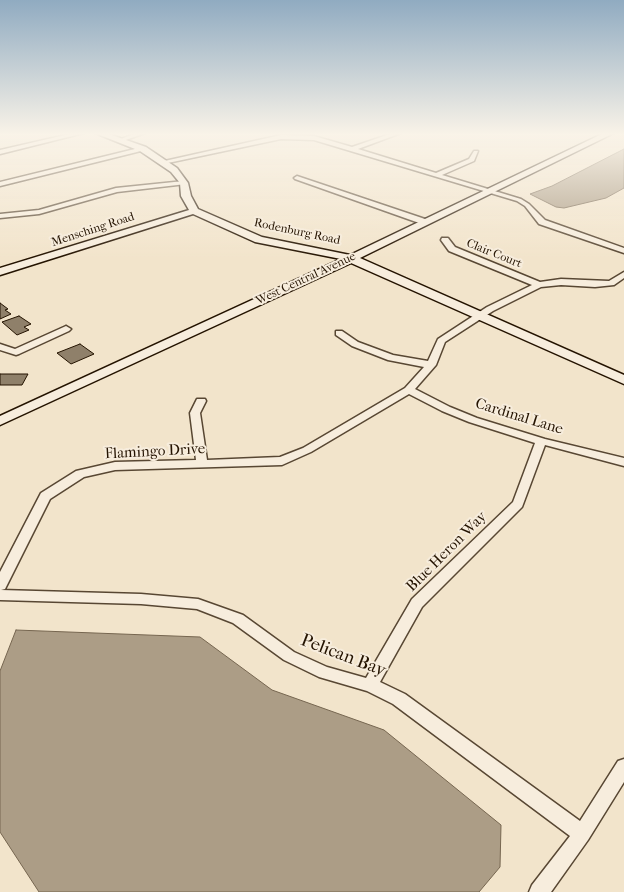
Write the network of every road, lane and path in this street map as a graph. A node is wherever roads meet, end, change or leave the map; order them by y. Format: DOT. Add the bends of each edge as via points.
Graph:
graph roads {
  1 [pos="39,175"];
  2 [pos="178,175"];
  3 [pos="436,175"];
  4 [pos="524,175"];
  5 [pos="297,178"];
  6 [pos="184,183"];
  7 [pos="0,184"];
  8 [pos="490,191"];
  9 [pos="194,211"];
  10 [pos="0,216"];
  11 [pos="425,222"];
  12 [pos="445,240"];
  13 [pos="624,251"];
  14 [pos="351,258"];
  15 [pos="0,272"];
  16 [pos="624,274"];
  17 [pos="539,285"];
  18 [pos="480,316"];
  19 [pos="66,330"];
  20 [pos="339,333"];
  21 [pos="0,347"];
  22 [pos="431,365"];
  23 [pos="624,380"];
  24 [pos="409,390"];
  25 [pos="201,400"];
  26 [pos="0,422"];
  27 [pos="541,441"];
  28 [pos="624,462"];
  29 [pos="202,464"];
  30 [pos="0,585"];
  31 [pos="0,595"];
  32 [pos="370,685"];
  33 [pos="624,767"];
  34 [pos="582,834"];
  35 [pos="539,892"];
  1 -- 7 [label="street"];
  2 -- 6 [label="street"];
  3 -- 8 [label="street"];
  4 -- 8 [label="street, West Central Avenue"];
  5 -- 11 [label="street"];
  6 -- 9 [label="street" via="188,202"];
  6 -- 10 [label="street" via="116,190 39,212"];
  8 -- 11 [label="street, West Central Avenue"];
  8 -- 13 [label="street" via="525,203 542,222"];
  9 -- 14 [label="street, Rodenburg Road" via="259,240"];
  9 -- 15 [label="street, Mensching Road"];
  11 -- 14 [label="street, West Central Avenue"];
  12 -- 17 [label="street, Clair Court" via="452,249"];
  14 -- 18 [label="street, Rodenburg Road"];
  14 -- 26 [label="street, West Central Avenue"];
  16 -- 17 [label="street" via="611,283"];
  17 -- 18 [label="street, Flamingo Drive"];
  18 -- 22 [label="street, Flamingo Drive" via="441,341"];
  18 -- 23 [label="street, Rodenburg Road"];
  19 -- 21 [label="street" via="16,352"];
  20 -- 22 [label="street" via="355,344 391,358"];
  22 -- 24 [label="street, Flamingo Drive"];
  24 -- 27 [label="street, Cardinal Lane" via="473,420"];
  24 -- 29 [label="street, Flamingo Drive" via="285,465"];
  25 -- 29 [label="street" via="195,414"];
  27 -- 28 [label="street, Cardinal Lane"];
  27 -- 32 [label="street, Blue Heron Way" via="518,504 417,603"];
  29 -- 30 [label="street, Flamingo Drive" via="115,466 80,474 45,496"];
  31 -- 32 [label="street, Pelican Bay" via="198,604 238,619 289,656 316,669"];
  32 -- 34 [label="street, Pelican Bay" via="399,699"];
  33 -- 34 [label="street"];
  34 -- 35 [label="street"];
}
